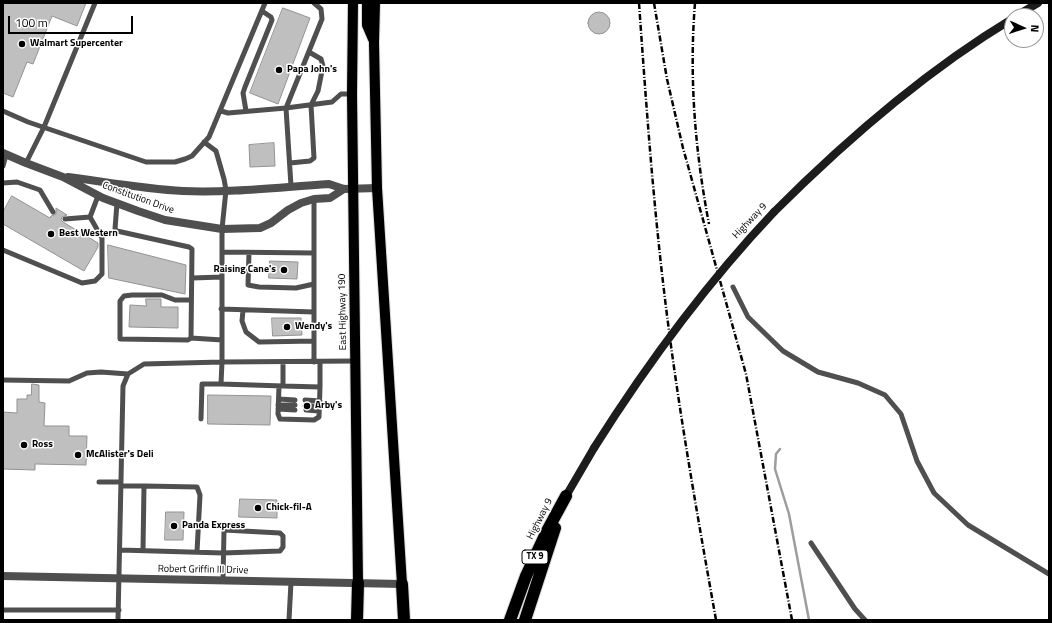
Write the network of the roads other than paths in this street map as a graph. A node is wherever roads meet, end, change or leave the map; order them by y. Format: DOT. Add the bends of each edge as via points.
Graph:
graph roads {
  1 [pos="95,3"];
  2 [pos="265,3"];
  3 [pos="314,3"];
  4 [pos="353,3"];
  5 [pos="367,3"];
  6 [pos="375,3"];
  7 [pos="262,11"];
  8 [pos="1004,23"];
  9 [pos="374,43"];
  10 [pos="309,52"];
  11 [pos="352,94"];
  12 [pos="311,105"];
  13 [pos="286,108"];
  14 [pos="3,111"];
  15 [pos="221,111"];
  16 [pos="246,111"];
  17 [pos="44,127"];
  18 [pos="204,142"];
  19 [pos="4,154"];
  20 [pos="26,163"];
  21 [pos="290,163"];
  22 [pos="3,166"];
  23 [pos="63,176"];
  24 [pos="3,183"];
  25 [pos="292,186"];
  26 [pos="378,188"];
  27 [pos="348,189"];
  28 [pos="226,190"];
  29 [pos="98,196"];
  30 [pos="314,199"];
  31 [pos="117,203"];
  32 [pos="53,212"];
  33 [pos="90,217"];
  34 [pos="65,219"];
  35 [pos="222,229"];
  36 [pos="3,250"];
  37 [pos="222,252"];
  38 [pos="249,252"];
  39 [pos="314,253"];
  40 [pos="222,277"];
  41 [pos="192,278"];
  42 [pos="314,284"];
  43 [pos="733,287"];
  44 [pos="191,300"];
  45 [pos="221,309"];
  46 [pos="243,310"];
  47 [pos="314,312"];
  48 [pos="191,338"];
  49 [pos="222,340"];
  50 [pos="314,341"];
  51 [pos="355,361"];
  52 [pos="222,362"];
  53 [pos="283,362"];
  54 [pos="317,362"];
  55 [pos="128,374"];
  56 [pos="3,380"];
  57 [pos="221,384"];
  58 [pos="281,386"];
  59 [pos="320,387"];
  60 [pos="278,404"];
  61 [pos="320,406"];
  62 [pos="201,419"];
  63 [pos="99,482"];
  64 [pos="121,484"];
  65 [pos="144,486"];
  66 [pos="566,496"];
  67 [pos="811,543"];
  68 [pos="120,550"];
  69 [pos="143,550"];
  70 [pos="197,552"];
  71 [pos="223,553"];
  72 [pos="1049,574"];
  73 [pos="3,576"];
  74 [pos="119,578"];
  75 [pos="223,580"];
  76 [pos="291,582"];
  77 [pos="358,583"];
  78 [pos="402,584"];
  79 [pos="3,610"];
  80 [pos="119,610"];
  81 [pos="118,620"];
  82 [pos="289,620"];
  83 [pos="356,620"];
  84 [pos="404,620"];
  85 [pos="510,620"];
  86 [pos="525,620"];
  87 [pos="864,620"];
  1 -- 17 [label="lane"];
  2 -- 7 [label="lane"];
  3 -- 10 [label="lane" via="321,9 322,19"];
  4 -- 11 [label="main road, East Highway 190"];
  5 -- 9 [label="main road" via="367,25"];
  6 -- 9 [label="main road"];
  7 -- 15 [label="lane"];
  7 -- 16 [label="lane" via="272,20 243,93"];
  8 -- 66 [label="main road, Highway 9 / TX 9, bridge" via="896,100 828,159 746,241 644,371"];
  9 -- 26 [label="main road"];
  10 -- 12 [label="lane" via="321,59 323,66 318,92"];
  10 -- 13 [label="lane"];
  11 -- 12 [label="lane" via="341,94 332,102"];
  11 -- 27 [label="main road, East Highway 190"];
  12 -- 13 [label="lane"];
  12 -- 21 [label="lane" via="314,158 310,161"];
  13 -- 16 [label="lane"];
  13 -- 21 [label="lane"];
  14 -- 17 [label="lane"];
  15 -- 16 [label="lane"];
  15 -- 18 [label="lane"];
  17 -- 18 [label="lane" via="146,162 175,162 185,159 192,156"];
  17 -- 20 [label="lane"];
  18 -- 28 [label="lane" via="216,151"];
  19 -- 20 [label="street, Constitution Drive"];
  19 -- 22 [label="lane"];
  20 -- 23 [label="street, Constitution Drive"];
  21 -- 25 [label="lane"];
  23 -- 28 [label="street, Constitution Drive" via="139,187"];
  23 -- 29 [label="street, Constitution Drive"];
  24 -- 32 [label="lane" via="17,182 40,190"];
  25 -- 27 [label="street, Constitution Drive" via="329,184"];
  25 -- 28 [label="street, Constitution Drive"];
  26 -- 27 [label="street, Constitution Drive"];
  26 -- 78 [label="main road"];
  27 -- 30 [label="street, Constitution Drive" via="330,198"];
  27 -- 51 [label="main road, East Highway 190"];
  28 -- 35 [label="lane"];
  29 -- 31 [label="street, Constitution Drive"];
  29 -- 33 [label="lane"];
  30 -- 35 [label="street, Constitution Drive" via="301,203 260,228"];
  30 -- 39 [label="lane"];
  31 -- 35 [label="street, Constitution Drive" via="165,220"];
  31 -- 41 [label="lane" via="117,231 192,249"];
  33 -- 34 [label="lane"];
  33 -- 36 [label="lane" via="102,238 102,274 95,281 82,283"];
  35 -- 37 [label="lane"];
  37 -- 38 [label="lane"];
  37 -- 40 [label="lane"];
  38 -- 39 [label="lane"];
  38 -- 42 [label="lane" via="248,285 296,288"];
  39 -- 42 [label="lane"];
  40 -- 41 [label="lane"];
  40 -- 45 [label="lane"];
  41 -- 44 [label="lane"];
  42 -- 47 [label="lane"];
  43 -- 72 [label="lane" via="748,317 783,351 818,372 858,383 885,395 901,414 917,461 934,493 968,526"];
  44 -- 48 [label="lane"];
  44 -- 48 [label="lane" via="175,300 162,295 124,296 120,301 119,336 120,339"];
  45 -- 46 [label="lane"];
  45 -- 49 [label="lane"];
  46 -- 47 [label="lane"];
  46 -- 50 [label="lane" via="242,321 246,332 259,342"];
  47 -- 50 [label="lane"];
  48 -- 49 [label="lane"];
  49 -- 52 [label="lane"];
  50 -- 54 [label="lane"];
  51 -- 54 [label="lane"];
  51 -- 77 [label="main road, East Highway 190"];
  52 -- 53 [label="lane"];
  52 -- 55 [label="lane" via="144,364"];
  52 -- 57 [label="lane"];
  53 -- 54 [label="lane"];
  53 -- 58 [label="lane"];
  54 -- 59 [label="lane"];
  55 -- 56 [label="lane" via="87,373 69,381"];
  55 -- 64 [label="lane" via="124,386"];
  57 -- 58 [label="lane"];
  57 -- 62 [label="lane" via="202,384"];
  58 -- 59 [label="lane"];
  58 -- 60 [label="lane"];
  59 -- 61 [label="lane"];
  60 -- 60 [label="lane" via="295,405"];
  60 -- 61 [label="lane" via="280,419 314,420 319,417"];
  61 -- 61 [label="lane" via="305,405"];
  63 -- 64 [label="lane"];
  64 -- 65 [label="lane"];
  64 -- 68 [label="lane"];
  65 -- 69 [label="lane"];
  65 -- 70 [label="lane" via="197,487 200,495"];
  66 -- 85 [label="highway, Highway 9 / TX 9" via="546,531"];
  66 -- 86 [label="highway, Highway 9 / TX 9"];
  67 -- 87 [label="lane"];
  68 -- 69 [label="lane"];
  68 -- 74 [label="lane"];
  69 -- 70 [label="lane"];
  70 -- 71 [label="lane"];
  71 -- 71 [label="lane" via="224,530 280,532 283,536 283,547 280,552"];
  71 -- 75 [label="lane"];
  73 -- 74 [label="street, Robert Griffin III Drive"];
  74 -- 75 [label="street, Robert Griffin III Drive"];
  74 -- 80 [label="lane"];
  75 -- 76 [label="street, Robert Griffin III Drive"];
  76 -- 77 [label="street, Robert Griffin III Drive"];
  76 -- 82 [label="lane"];
  77 -- 78 [label="street, Robert Griffin III Drive"];
  77 -- 83 [label="highway, East Highway 190"];
  78 -- 84 [label="highway"];
  79 -- 80 [label="lane"];
  80 -- 81 [label="lane"];
}
